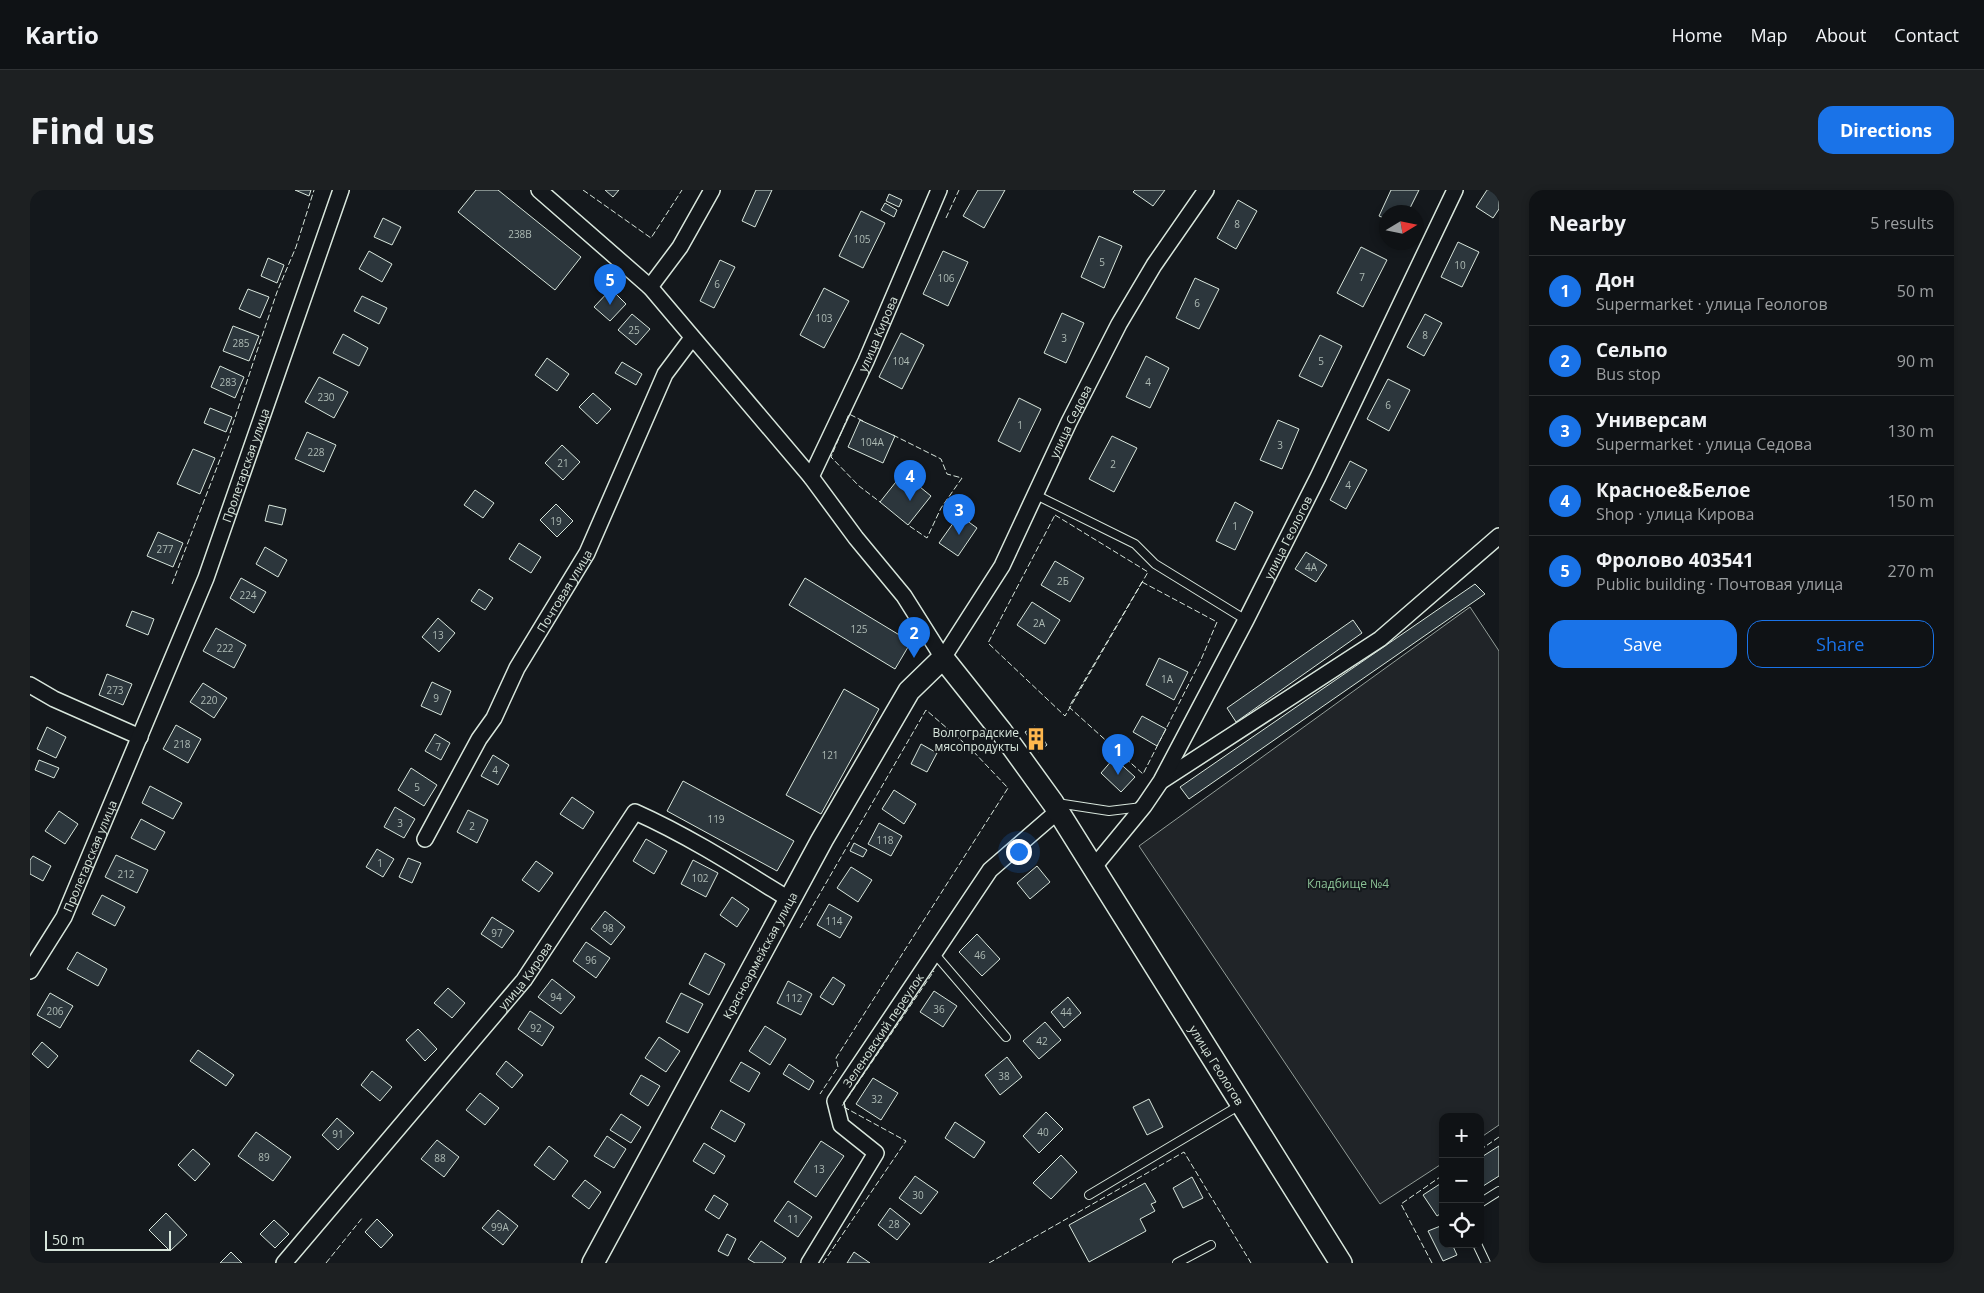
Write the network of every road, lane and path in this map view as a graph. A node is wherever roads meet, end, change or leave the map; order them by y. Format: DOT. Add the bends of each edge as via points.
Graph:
graph roads {
  1 [pos="341,190"];
  2 [pos="539,190"];
  3 [pos="712,190"];
  4 [pos="939,190"];
  5 [pos="1206,190"];
  6 [pos="1455,190"];
  7 [pos="650,288"];
  8 [pos="692,338"];
  9 [pos="811,478"];
  10 [pos="1036,495"];
  11 [pos="1499,536"];
  12 [pos="1246,620"];
  13 [pos="943,658"];
  14 [pos="30,685"];
  15 [pos="140,737"];
  16 [pos="1161,781"];
  17 [pos="1144,806"];
  18 [pos="1055,807"];
  19 [pos="425,839"];
  20 [pos="1093,868"];
  21 [pos="790,900"];
  22 [pos="934,954"];
  23 [pos="30,971"];
  24 [pos="1006,1037"];
  25 [pos="1242,1104"];
  26 [pos="1499,1191"];
  27 [pos="1089,1195"];
  28 [pos="1484,1200"];
  29 [pos="1211,1245"];
  30 [pos="1479,1248"];
  31 [pos="284,1263"];
  32 [pos="593,1263"];
  33 [pos="809,1263"];
  34 [pos="1176,1263"];
  35 [pos="1341,1263"];
  36 [pos="1486,1263"];
  1 -- 15 [label="street, Пролетарская улица" via="206,578"];
  2 -- 7 [label="street"];
  3 -- 7 [label="street" via="680,247"];
  4 -- 9 [label="street, улица Кирова"];
  5 -- 10 [label="street, улица Седова" via="1154,265 1120,324 1069,422"];
  6 -- 12 [label="street, улица Геологов"];
  7 -- 8 [label="street"];
  8 -- 9 [label="street"];
  8 -- 19 [label="street, Почтовая улица" via="666,374 587,553 517,668 494,718"];
  9 -- 13 [label="street" via="904,596"];
  10 -- 12 [label="lane" via="1135,544 1155,564"];
  10 -- 13 [label="street, улица Седова" via="1002,566"];
  11 -- 16 [label="street" via="1380,639"];
  12 -- 16 [label="street, улица Геологов"];
  13 -- 18 [label="street, улица Геологов"];
  13 -- 21 [label="street, Красноармейская улица" via="909,691"];
  14 -- 15 [label="street"];
  15 -- 23 [label="street, Пролетарская улица" via="64,917"];
  16 -- 17 [label="street, улица Геологов"];
  17 -- 18 [label="lane" via="1109,811"];
  17 -- 20 [label="street, улица Геологов"];
  18 -- 20 [label="street, улица Геологов"];
  18 -- 22 [label="street, Зеленовский переулок" via="990,870"];
  20 -- 25 [label="street, улица Геологов"];
  21 -- 31 [label="street, улица Кирова" via="719,856 635,812 524,980"];
  21 -- 32 [label="street, Красноармейская улица"];
  22 -- 24 [label="lane"];
  22 -- 33 [label="street, Зеленовский переулок" via="835,1101 841,1124 876,1153"];
  25 -- 27 [label="lane"];
  25 -- 35 [label="street, улица Геологов"];
  26 -- 28 [label="lane"];
  29 -- 34 [label="lane"];
  30 -- 36 [label="lane"];
}
